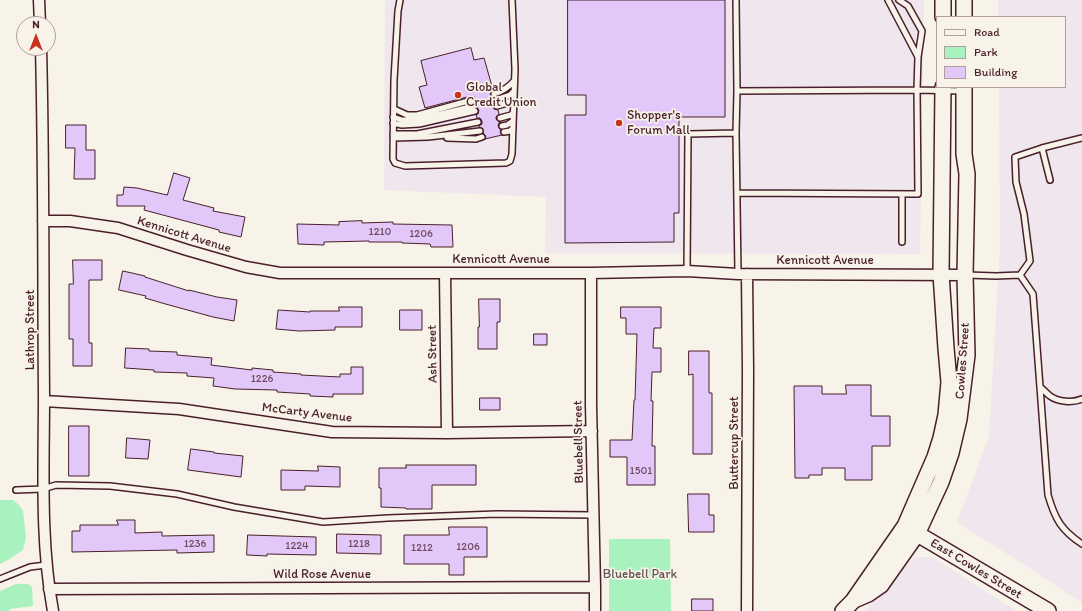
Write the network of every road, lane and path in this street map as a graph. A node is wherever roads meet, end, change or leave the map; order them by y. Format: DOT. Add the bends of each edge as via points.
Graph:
graph roads {
  1 [pos="39,0"];
  2 [pos="400,0"];
  3 [pos="512,0"];
  4 [pos="736,0"];
  5 [pos="888,0"];
  6 [pos="899,0"];
  7 [pos="943,0"];
  8 [pos="964,0"];
  9 [pos="40,16"];
  10 [pos="943,16"];
  11 [pos="964,16"];
  12 [pos="41,56"];
  13 [pos="918,57"];
  14 [pos="514,80"];
  15 [pos="942,89"];
  16 [pos="964,89"];
  17 [pos="514,90"];
  18 [pos="917,90"];
  19 [pos="737,91"];
  20 [pos="494,94"];
  21 [pos="514,99"];
  22 [pos="495,100"];
  23 [pos="497,106"];
  24 [pos="394,109"];
  25 [pos="513,113"];
  26 [pos="500,118"];
  27 [pos="393,120"];
  28 [pos="513,121"];
  29 [pos="478,122"];
  30 [pos="502,126"];
  31 [pos="513,128"];
  32 [pos="480,131"];
  33 [pos="504,132"];
  34 [pos="736,133"];
  35 [pos="393,136"];
  36 [pos="428,137"];
  37 [pos="482,137"];
  38 [pos="1082,138"];
  39 [pos="1042,148"];
  40 [pos="1050,180"];
  41 [pos="737,193"];
  42 [pos="902,194"];
  43 [pos="43,221"];
  44 [pos="902,242"];
  45 [pos="687,271"];
  46 [pos="445,273"];
  47 [pos="591,273"];
  48 [pos="742,274"];
  49 [pos="941,274"];
  50 [pos="966,275"];
  51 [pos="1020,275"];
  52 [pos="1040,387"];
  53 [pos="1082,399"];
  54 [pos="44,401"];
  55 [pos="592,431"];
  56 [pos="446,434"];
  57 [pos="43,489"];
  58 [pos="16,490"];
  59 [pos="593,514"];
  60 [pos="911,530"];
  61 [pos="1082,544"];
  62 [pos="46,564"];
  63 [pos="0,579"];
  64 [pos="595,587"];
  65 [pos="49,589"];
  66 [pos="848,606"];
  67 [pos="53,611"];
  68 [pos="594,611"];
  69 [pos="747,611"];
  70 [pos="1048,611"];
  1 -- 9 [label="street"];
  2 -- 24 [label="lane"];
  3 -- 14 [label="lane"];
  4 -- 19 [label="lane"];
  5 -- 13 [label="lane"];
  6 -- 13 [label="lane" via="908,6 922,31"];
  7 -- 10 [label="main road"];
  8 -- 11 [label="main road"];
  12 -- 43 [label="street, Lathrop Street"];
  13 -- 18 [label="lane"];
  14 -- 17 [label="lane"];
  14 -- 20 [label="lane" via="509,87"];
  15 -- 16 [label="lane"];
  15 -- 18 [label="lane"];
  15 -- 49 [label="main road, Cowles Street"];
  16 -- 50 [label="main road, Cowles Street" via="964,154 967,174"];
  17 -- 21 [label="lane"];
  17 -- 22 [label="lane" via="510,95"];
  18 -- 19 [label="lane"];
  18 -- 42 [label="lane" via="918,194"];
  19 -- 34 [label="lane"];
  21 -- 23 [label="lane"];
  21 -- 25 [label="lane"];
  24 -- 27 [label="lane"];
  24 -- 27 [label="lane" via="417,115 474,106 416,120"];
  25 -- 26 [label="lane"];
  25 -- 28 [label="lane"];
  27 -- 35 [label="lane"];
  28 -- 30 [label="lane"];
  28 -- 31 [label="lane"];
  29 -- 35 [label="lane"];
  31 -- 33 [label="lane"];
  31 -- 35 [label="lane" via="512,154 510,161 506,163 405,166 395,163 393,159"];
  32 -- 36 [label="lane"];
  34 -- 41 [label="lane"];
  34 -- 45 [label="lane" via="688,134"];
  35 -- 36 [label="lane"];
  36 -- 37 [label="lane"];
  38 -- 39 [label="lane"];
  39 -- 40 [label="lane"];
  39 -- 51 [label="lane" via="1015,157 1016,182 1024,214 1030,261"];
  41 -- 42 [label="lane"];
  41 -- 48 [label="lane"];
  42 -- 44 [label="lane"];
  43 -- 46 [label="street, Kennicott Avenue" via="70,221 118,228 246,267 280,273"];
  43 -- 54 [label="street, Lathrop Street"];
  45 -- 47 [label="street, Kennicott Avenue"];
  45 -- 48 [label="street, Kennicott Avenue"];
  46 -- 47 [label="street, Kennicott Avenue"];
  46 -- 56 [label="street, Ash Street"];
  47 -- 55 [label="street, Bluebell Street"];
  48 -- 49 [label="street, Kennicott Avenue"];
  48 -- 69 [label="street, Buttercup Street" via="748,358"];
  49 -- 50 [label="street, Kennicott Avenue"];
  49 -- 60 [label="main road, Cowles Street" via="949,382 946,415"];
  50 -- 51 [label="lane"];
  50 -- 60 [label="main road, Cowles Street" via="966,355 959,419 941,482"];
  51 -- 52 [label="lane" via="1033,294"];
  52 -- 53 [label="lane" via="1052,398 1064,401"];
  52 -- 61 [label="lane" via="1048,495 1052,511 1059,524"];
  54 -- 56 [label="street, McCarty Avenue" via="179,409 332,432"];
  54 -- 57 [label="street, Lathrop Street"];
  55 -- 56 [label="street, McCarty Avenue"];
  55 -- 59 [label="street, Bluebell Street"];
  57 -- 58 [label="lane"];
  57 -- 59 [label="lane" via="56,485 110,486 177,494 234,507 323,522 497,514"];
  57 -- 62 [label="street, Lathrop Street"];
  59 -- 64 [label="street, Bluebell Street"];
  60 -- 66 [label="main road"];
  60 -- 70 [label="main road, East Cowles Street"];
  62 -- 63 [label="lane" via="30,567"];
  62 -- 65 [label="street, Lathrop Street"];
  64 -- 65 [label="street, Wild Rose Avenue"];
  64 -- 68 [label="street, Bluebell Street"];
  65 -- 67 [label="street, Lathrop Street"];
}
